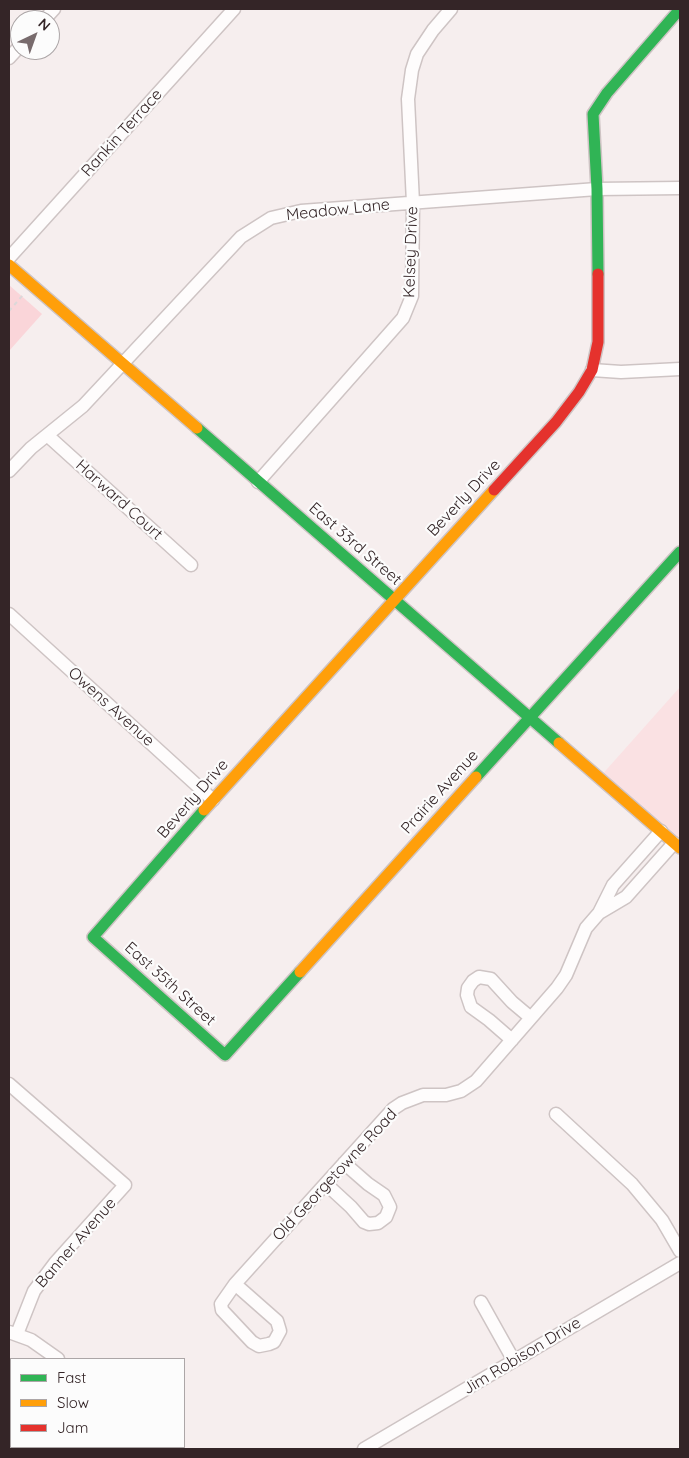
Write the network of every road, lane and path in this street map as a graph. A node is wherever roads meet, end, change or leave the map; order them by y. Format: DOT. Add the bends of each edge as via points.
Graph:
graph roads {
  1 [pos="234,9"];
  2 [pos="451,9"];
  3 [pos="680,9"];
  4 [pos="680,188"];
  5 [pos="597,189"];
  6 [pos="413,203"];
  7 [pos="9,258"];
  8 [pos="9,265"];
  9 [pos="23,295"];
  10 [pos="9,311"];
  11 [pos="122,364"];
  12 [pos="680,368"];
  13 [pos="592,370"];
  14 [pos="47,435"];
  15 [pos="9,471"];
  16 [pos="258,482"];
  17 [pos="680,552"];
  18 [pos="191,565"];
  19 [pos="393,599"];
  20 [pos="9,614"];
  21 [pos="529,718"];
  22 [pos="213,800"];
  23 [pos="660,831"];
  24 [pos="677,845"];
  25 [pos="618,879"];
  26 [pos="631,892"];
  27 [pos="599,913"];
  28 [pos="93,937"];
  29 [pos="531,1018"];
  30 [pos="512,1040"];
  31 [pos="225,1055"];
  32 [pos="9,1084"];
  33 [pos="556,1114"];
  34 [pos="344,1163"];
  35 [pos="326,1184"];
  36 [pos="680,1251"];
  37 [pos="680,1263"];
  38 [pos="235,1284"];
  39 [pos="481,1302"];
  40 [pos="13,1333"];
  41 [pos="57,1358"];
  42 [pos="514,1361"];
  43 [pos="364,1449"];
  1 -- 7 [label="street, Rankin Terrace"];
  2 -- 6 [label="street, Kelsey Drive" via="417,54 412,70 408,99"];
  3 -- 5 [label="street, Beverly Drive" via="606,93 593,114"];
  4 -- 5 [label="street, Meadow Lane"];
  5 -- 6 [label="street, Meadow Lane"];
  5 -- 13 [label="street, Beverly Drive" via="600,306"];
  6 -- 11 [label="street, Meadow Lane" via="301,211 271,218 241,237"];
  6 -- 16 [label="street, Kelsey Drive" via="412,296 403,318"];
  8 -- 11 [label="street, East 33rd Street"];
  9 -- 10 [label="path"];
  11 -- 14 [label="street, Meadow Lane" via="83,406"];
  11 -- 16 [label="street, East 33rd Street"];
  12 -- 13 [label="street" via="621,372"];
  13 -- 19 [label="street, Beverly Drive" via="556,422"];
  14 -- 15 [label="street, Meadow Lane"];
  14 -- 18 [label="street, Harward Court"];
  16 -- 19 [label="street, East 33rd Street"];
  17 -- 21 [label="street, Prairie Avenue"];
  19 -- 21 [label="street, East 33rd Street"];
  19 -- 22 [label="street, Beverly Drive"];
  20 -- 22 [label="street, Owens Avenue"];
  21 -- 23 [label="street, East 33rd Street"];
  21 -- 31 [label="street, Prairie Avenue"];
  22 -- 28 [label="street, Beverly Drive"];
  23 -- 24 [label="street, East 33rd Street"];
  23 -- 25 [label="street, Old Georgetowne Road"];
  24 -- 26 [label="street, Old Georgetowne Road"];
  25 -- 26 [label="street"];
  25 -- 27 [label="street, Old Georgetowne Road"];
  26 -- 27 [label="street, Old Georgetowne Road"];
  27 -- 29 [label="street, Old Georgetowne Road" via="586,928 566,975"];
  28 -- 31 [label="street, East 35th Street"];
  29 -- 30 [label="street, Old Georgetowne Road"];
  29 -- 30 [label="street" via="491,980 479,977 473,981 467,995 471,1007"];
  30 -- 34 [label="street, Old Georgetowne Road" via="476,1081 461,1092 423,1095 398,1106"];
  32 -- 40 [label="street, Banner Avenue" via="125,1185 55,1263 34,1291"];
  33 -- 36 [label="street" via="632,1184 662,1220"];
  34 -- 35 [label="street, Old Georgetowne Road"];
  34 -- 35 [label="street" via="384,1195 390,1207 386,1217 378,1224 364,1222"];
  35 -- 38 [label="street, Old Georgetowne Road"];
  37 -- 42 [label="street, Jim Robison Drive"];
  38 -- 38 [label="street, Old Georgetowne Road" via="278,1321 280,1331 274,1342 259,1346 252,1342 222,1310 221,1304"];
  39 -- 42 [label="street"];
  40 -- 41 [label="street"];
  42 -- 43 [label="street, Jim Robison Drive"];
}
